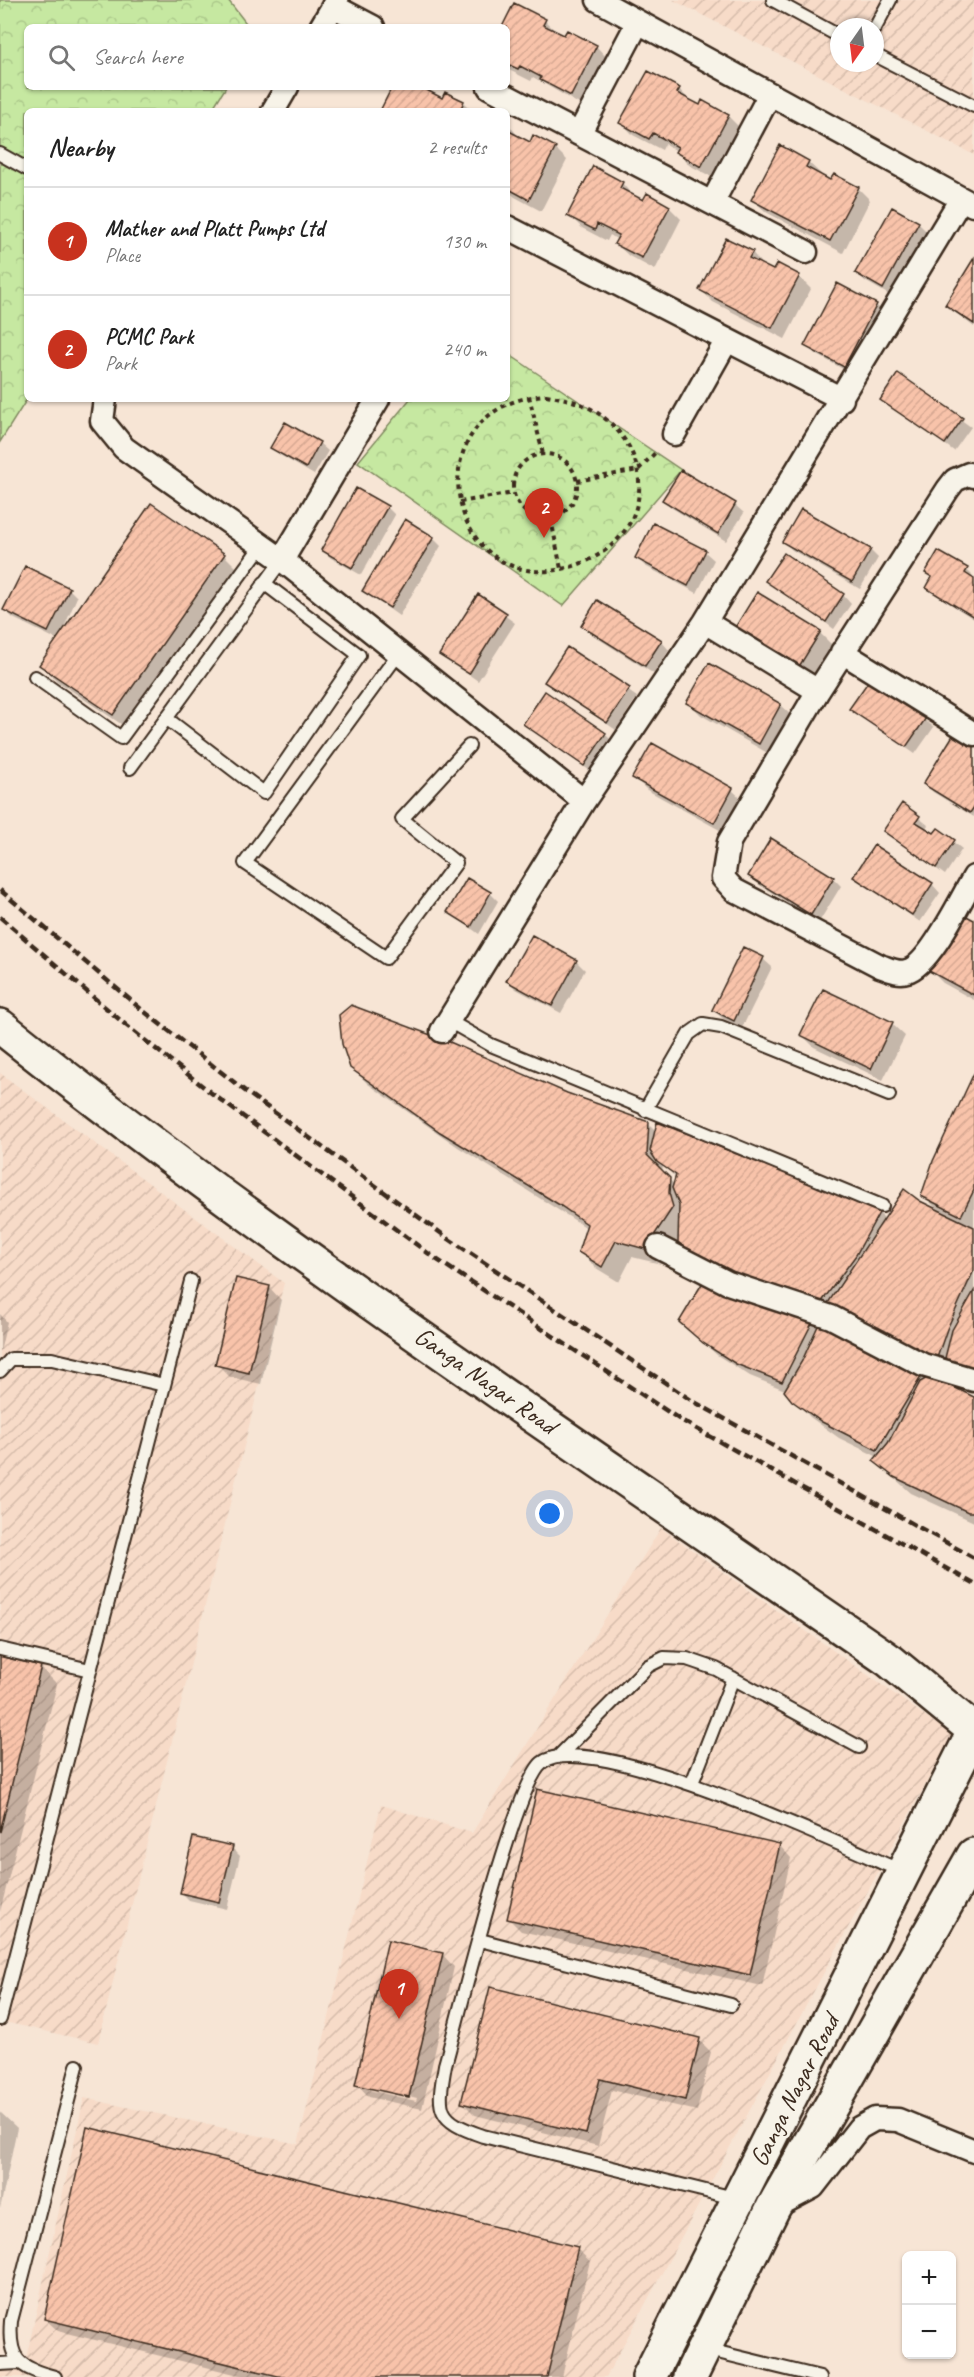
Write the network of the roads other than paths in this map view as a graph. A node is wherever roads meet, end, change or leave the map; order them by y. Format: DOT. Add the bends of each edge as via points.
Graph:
graph roads {
  1 [pos="597,0"];
  2 [pos="773,0"];
  3 [pos="890,0"];
  4 [pos="335,3"];
  5 [pos="880,18"];
  6 [pos="638,22"];
  7 [pos="323,24"];
  8 [pos="368,24"];
  9 [pos="830,31"];
  10 [pos="884,60"];
  11 [pos="495,90"];
  12 [pos="770,94"];
  13 [pos="974,106"];
  14 [pos="579,134"];
  15 [pos="0,154"];
  16 [pos="24,167"];
  17 [pos="967,202"];
  18 [pos="712,203"];
  19 [pos="510,229"];
  20 [pos="806,252"];
  21 [pos="728,340"];
  22 [pos="842,399"];
  23 [pos="105,402"];
  24 [pos="376,402"];
  25 [pos="674,434"];
  26 [pos="974,476"];
  27 [pos="262,545"];
  28 [pos="282,560"];
  29 [pos="264,584"];
  30 [pos="705,622"];
  31 [pos="842,651"];
  32 [pos="399,653"];
  33 [pos="35,676"];
  34 [pos="818,691"];
  35 [pos="166,718"];
  36 [pos="974,734"];
  37 [pos="469,746"];
  38 [pos="129,768"];
  39 [pos="584,801"];
  40 [pos="972,886"];
  41 [pos="444,1025"];
  42 [pos="0,1026"];
  43 [pos="889,1095"];
  44 [pos="645,1110"];
  45 [pos="882,1206"];
  46 [pos="658,1247"];
  47 [pos="190,1281"];
  48 [pos="0,1371"];
  49 [pos="974,1380"];
  50 [pos="164,1385"];
  51 [pos="0,1649"];
  52 [pos="90,1670"];
  53 [pos="733,1678"];
  54 [pos="974,1731"];
  55 [pos="859,1747"];
  56 [pos="560,1756"];
  57 [pos="692,1783"];
  58 [pos="974,1855"];
  59 [pos="904,1872"];
  60 [pos="480,1940"];
  61 [pos="5,1979"];
  62 [pos="731,2005"];
  63 [pos="0,2019"];
  64 [pos="77,2066"];
  65 [pos="974,2151"];
  66 [pos="739,2200"];
  67 [pos="773,2208"];
  68 [pos="18,2363"];
  69 [pos="697,2363"];
  70 [pos="0,2364"];
  71 [pos="55,2377"];
  72 [pos="649,2377"];
  73 [pos="820,2377"];
  1 -- 6 [label="street"];
  2 -- 9 [label="lane"];
  3 -- 5 [label="lane"];
  4 -- 7 [label="street"];
  4 -- 8 [label="street"];
  6 -- 12 [label="street"];
  6 -- 14 [label="street"];
  10 -- 13 [label="lane"];
  11 -- 14 [label="street"];
  12 -- 17 [label="street"];
  12 -- 18 [label="street"];
  14 -- 18 [label="street"];
  15 -- 16 [label="lane"];
  17 -- 22 [label="street"];
  18 -- 20 [label="street"];
  19 -- 21 [label="street"];
  21 -- 22 [label="street"];
  21 -- 25 [label="street"];
  22 -- 30 [label="street"];
  23 -- 27 [label="street" via="102,421 124,448"];
  24 -- 28 [label="street"];
  26 -- 31 [label="street" via="969,474 956,480 948,489"];
  27 -- 28 [label="street"];
  27 -- 33 [label="lane" via="121,738"];
  28 -- 29 [label="lane"];
  28 -- 32 [label="street"];
  29 -- 35 [label="lane"];
  29 -- 35 [label="lane" via="359,655 264,793"];
  30 -- 34 [label="street"];
  30 -- 39 [label="street"];
  31 -- 34 [label="street"];
  31 -- 36 [label="street"];
  32 -- 37 [label="lane" via="245,862 386,958 456,863 402,819"];
  32 -- 39 [label="street"];
  34 -- 40 [label="street" via="729,842 723,878 734,890 895,972 919,966"];
  35 -- 38 [label="lane"];
  39 -- 41 [label="street"];
  41 -- 44 [label="lane"];
  42 -- 54 [label="street, Ganga Nagar Road" via="98,1104 321,1266 890,1661"];
  43 -- 44 [label="lane" via="721,1027 703,1024 689,1034"];
  44 -- 45 [label="lane"];
  46 -- 49 [label="street" via="728,1283 831,1317 923,1365"];
  47 -- 50 [label="lane"];
  48 -- 50 [label="lane" via="11,1359 52,1359"];
  50 -- 52 [label="lane"];
  51 -- 52 [label="lane"];
  52 -- 61 [label="lane"];
  53 -- 55 [label="lane"];
  53 -- 56 [label="lane" via="687,1659 664,1658 648,1666"];
  53 -- 57 [label="lane"];
  54 -- 59 [label="street, Ganga Nagar Road"];
  56 -- 57 [label="lane" via="590,1756"];
  56 -- 60 [label="lane" via="542,1763 527,1784"];
  57 -- 59 [label="lane"];
  58 -- 67 [label="street"];
  59 -- 66 [label="street, Ganga Nagar Road"];
  60 -- 62 [label="lane"];
  60 -- 66 [label="lane" via="445,2065 439,2100 445,2117 461,2129 483,2136"];
  61 -- 63 [label="lane"];
  64 -- 68 [label="lane" via="11,2321 9,2344"];
  65 -- 67 [label="street, Ganga Nagar Road" via="898,2120 875,2119 859,2128 813,2187"];
  66 -- 67 [label="street, Ganga Nagar Road"];
  66 -- 72 [label="street"];
  67 -- 69 [label="street"];
  68 -- 70 [label="lane"];
  68 -- 71 [label="lane"];
  69 -- 73 [label="lane"];
}
